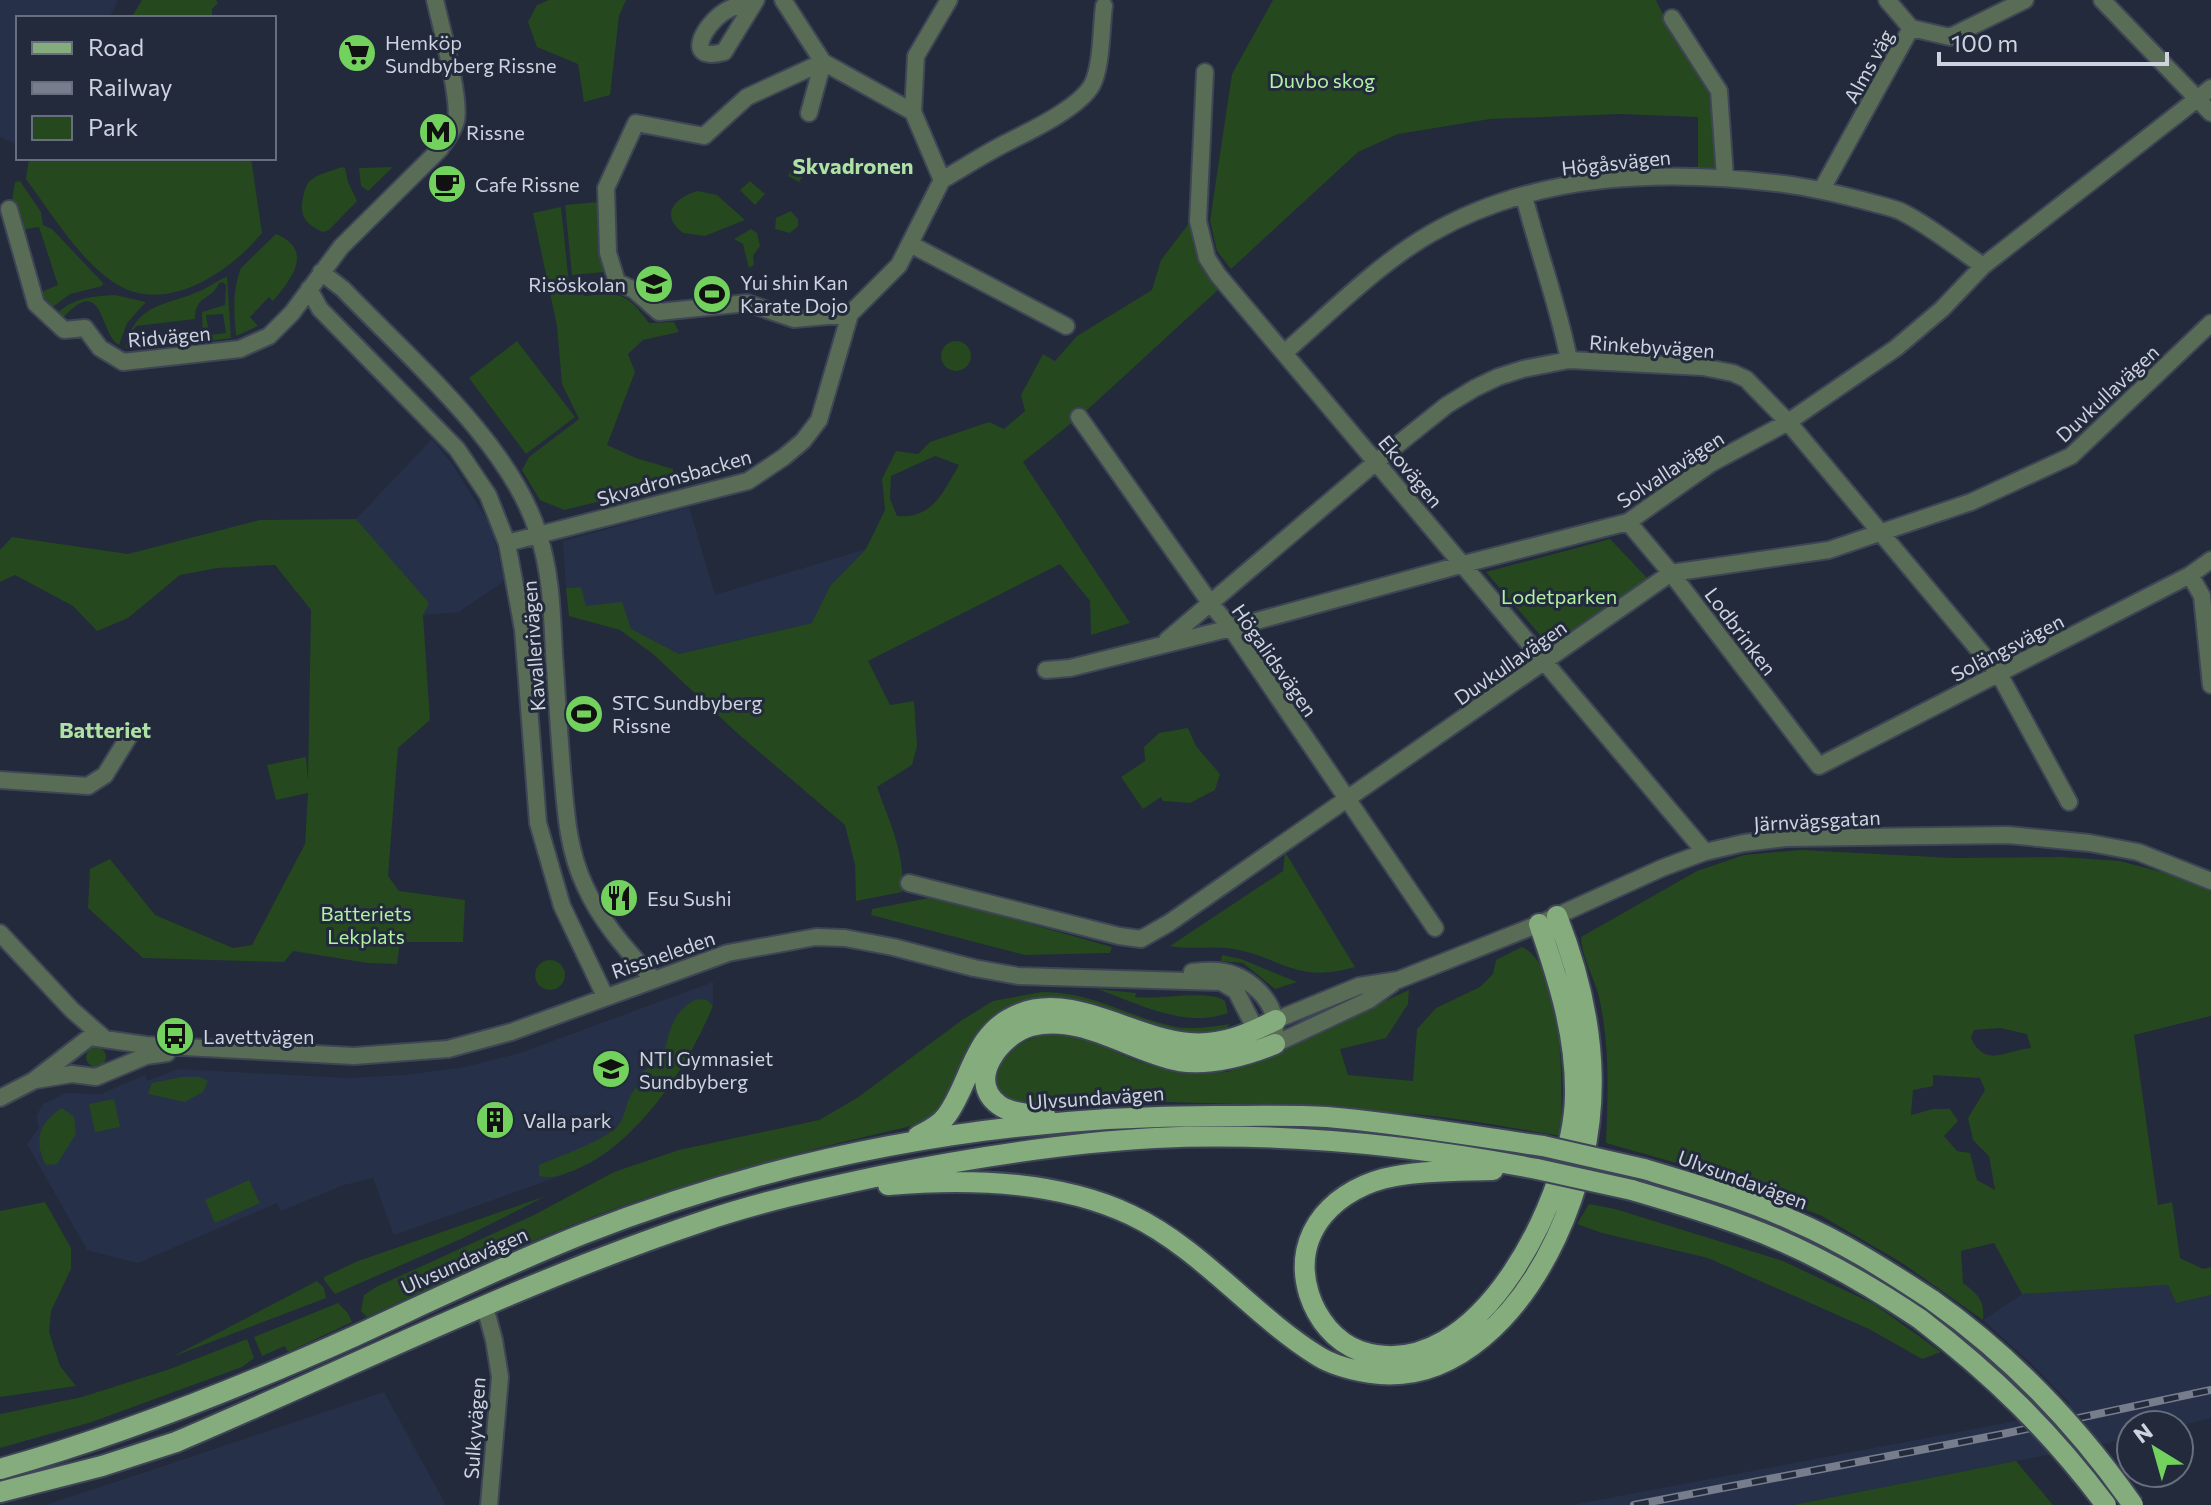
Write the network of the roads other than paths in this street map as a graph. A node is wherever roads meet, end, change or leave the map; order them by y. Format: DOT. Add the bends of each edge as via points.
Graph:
graph roads {
  1 [pos="435,0"];
  2 [pos="783,0"];
  3 [pos="949,0"];
  4 [pos="1887,0"];
  5 [pos="2025,0"];
  6 [pos="2102,0"];
  7 [pos="1104,6"];
  8 [pos="1672,18"];
  9 [pos="1911,28"];
  10 [pos="823,62"];
  11 [pos="1205,72"];
  12 [pos="2211,88"];
  13 [pos="2197,98"];
  14 [pos="913,112"];
  15 [pos="809,113"];
  16 [pos="2211,113"];
  17 [pos="1725,177"];
  18 [pos="942,180"];
  19 [pos="1822,189"];
  20 [pos="1524,196"];
  21 [pos="9,209"];
  22 [pos="910,244"];
  23 [pos="1983,266"];
  24 [pos="321,272"];
  25 [pos="309,289"];
  26 [pos="850,314"];
  27 [pos="2211,323"];
  28 [pos="1066,326"];
  29 [pos="1284,353"];
  30 [pos="1569,360"];
  31 [pos="1079,417"];
  32 [pos="1788,422"];
  33 [pos="1377,461"];
  34 [pos="1628,522"];
  35 [pos="1879,532"];
  36 [pos="539,534"];
  37 [pos="507,543"];
  38 [pos="2211,560"];
  39 [pos="1464,564"];
  40 [pos="1671,573"];
  41 [pos="2190,575"];
  42 [pos="2206,596"];
  43 [pos="1211,604"];
  44 [pos="1231,628"];
  45 [pos="1162,644"];
  46 [pos="1547,662"];
  47 [pos="1046,670"];
  48 [pos="1999,674"];
  49 [pos="2211,685"];
  50 [pos="131,733"];
  51 [pos="1819,766"];
  52 [pos="0,780"];
  53 [pos="1347,800"];
  54 [pos="2069,802"];
  55 [pos="1705,852"];
  56 [pos="2211,881"];
  57 [pos="909,883"];
  58 [pos="1548,920"];
  59 [pos="1435,928"];
  60 [pos="0,933"];
  61 [pos="1087,977"];
  62 [pos="652,978"];
  63 [pos="1398,980"];
  64 [pos="605,996"];
  65 [pos="72,1010"];
  66 [pos="1276,1020"];
  67 [pos="1256,1030"];
  68 [pos="106,1039"];
  69 [pos="1275,1044"];
  70 [pos="78,1045"];
  71 [pos="256,1052"];
  72 [pos="113,1068"];
  73 [pos="88,1076"];
  74 [pos="33,1081"];
  75 [pos="0,1098"];
  76 [pos="1070,1121"];
  77 [pos="910,1141"];
  78 [pos="1537,1169"];
  79 [pos="800,1193"];
  80 [pos="535,1254"];
  81 [pos="485,1307"];
  82 [pos="0,1469"];
  83 [pos="0,1492"];
  84 [pos="489,1505"];
  85 [pos="2106,1505"];
  86 [pos="2133,1505"];
  1 -- 24 [label="street" via="457,119 440,149"];
  2 -- 10 [label="street"];
  3 -- 14 [label="street" via="916,56"];
  4 -- 9 [label="street"];
  5 -- 9 [label="street, Alms väg" via="1950,37"];
  6 -- 13 [label="street"];
  7 -- 18 [label="street" via="1091,87 1029,134"];
  8 -- 17 [label="street" via="1719,91"];
  9 -- 19 [label="street, Alms väg"];
  10 -- 14 [label="street"];
  10 -- 15 [label="street"];
  10 -- 26 [label="street" via="747,97 704,136 636,123 606,188 608,253 617,282 659,312 747,303 794,319"];
  11 -- 29 [label="street, Ekovägen" via="1198,221 1202,244 1218,275"];
  12 -- 13 [label="street, Solvallavägen"];
  13 -- 16 [label="street"];
  13 -- 23 [label="street, Solvallavägen"];
  14 -- 18 [label="street"];
  17 -- 19 [label="street, Högåsvägen"];
  17 -- 20 [label="street, Högåsvägen" via="1613,178"];
  18 -- 22 [label="street, Skvadronsbacken"];
  19 -- 23 [label="street, Högåsvägen" via="1901,211"];
  20 -- 29 [label="street, Högåsvägen" via="1416,242"];
  20 -- 30 [label="street"];
  21 -- 25 [label="street, Ridvägen" via="36,304 64,330 85,328 100,348 123,362 240,349 269,336"];
  22 -- 26 [label="street, Skvadronsbacken" via="899,265"];
  22 -- 28 [label="street"];
  23 -- 32 [label="street, Solvallavägen" via="1896,348"];
  24 -- 25 [label="street"];
  24 -- 36 [label="street, Kavallerivägen" via="472,423 508,470"];
  25 -- 37 [label="street, Kavallerivägen" via="320,309 457,449 488,495"];
  26 -- 36 [label="street, Skvadronsbacken" via="819,420 770,470 748,481"];
  27 -- 35 [label="street, Duvkullavägen" via="2071,456 1971,502"];
  29 -- 33 [label="street, Ekovägen"];
  30 -- 32 [label="street, Rinkebyvägen" via="1733,373 1758,389"];
  30 -- 33 [label="street, Rinkebyvägen" via="1523,369 1475,388"];
  31 -- 43 [label="street, Högalidsvägen"];
  32 -- 34 [label="street, Solvallavägen" via="1710,464"];
  32 -- 35 [label="street, Rinkebyvägen"];
  33 -- 39 [label="street, Ekovägen"];
  33 -- 43 [label="street, Rinkebyvägen"];
  34 -- 39 [label="street, Solvallavägen"];
  34 -- 40 [label="street, Lodbrinken"];
  35 -- 40 [label="street, Duvkullavägen" via="1829,550"];
  35 -- 48 [label="street, Rinkebyvägen"];
  36 -- 37 [label="street, Skvadronsbacken"];
  36 -- 62 [label="street, Kavallerivägen" via="551,588 559,738 572,849 604,922"];
  37 -- 64 [label="street, Kavallerivägen" via="523,629 538,823 562,906"];
  38 -- 41 [label="street, Solängsvägen"];
  39 -- 44 [label="street, Solvallavägen"];
  39 -- 46 [label="street, Ekovägen"];
  40 -- 46 [label="street, Duvkullavägen"];
  40 -- 51 [label="street, Lodbrinken"];
  41 -- 42 [label="street"];
  41 -- 48 [label="street, Solängsvägen"];
  42 -- 49 [label="street"];
  43 -- 44 [label="street, Högalidsvägen"];
  43 -- 45 [label="street, Rinkebyvägen"];
  44 -- 45 [label="street, Solvallavägen"];
  44 -- 53 [label="street, Högalidsvägen"];
  45 -- 47 [label="street, Solvallavägen"];
  46 -- 53 [label="street, Duvkullavägen"];
  46 -- 55 [label="street, Ekovägen"];
  48 -- 51 [label="street, Solängsvägen"];
  48 -- 54 [label="street, Rinkebyvägen"];
  50 -- 52 [label="street" via="105,775 88,786"];
  53 -- 57 [label="street, Duvkullavägen" via="1141,939"];
  53 -- 59 [label="street, Högalidsvägen"];
  55 -- 56 [label="street, Järnvägsgatan" via="1786,838 2008,835 2138,852"];
  55 -- 58 [label="street, Järnvägsgatan"];
  58 -- 63 [label="street, Järnvägsgatan"];
  58 -- 78 [label="main road" via="1567,1012 1575,1096 1562,1168 1532,1244 1512,1275 1463,1328 1429,1348 1394,1355 1360,1351 1322,1321 1306,1284 1305,1247 1335,1203 1393,1176"];
  58 -- 79 [label="main road" via="1590,1029 1592,1101 1582,1161 1563,1223 1527,1286 1478,1341 1436,1367 1386,1375 1321,1358 1180,1244 1131,1215 1075,1195 965,1183"];
  60 -- 65 [label="street"];
  61 -- 62 [label="street, Rissneleden" via="1018,976 893,947 816,937 728,953"];
  61 -- 66 [label="street, Rissneleden" via="1218,971 1237,976 1263,994"];
  61 -- 67 [label="street, Rissneleden" via="1221,982 1236,991"];
  62 -- 64 [label="street, Rissneleden"];
  63 -- 66 [label="street, Järnvägsgatan" via="1359,986"];
  63 -- 69 [label="street, Järnvägsgatan" via="1369,1000"];
  64 -- 71 [label="street, Rissneleden" via="511,1032 448,1049 354,1056"];
  65 -- 68 [label="street"];
  65 -- 70 [label="street"];
  66 -- 67 [label="main road"];
  66 -- 69 [label="street"];
  67 -- 69 [label="street, Rissneleden"];
  67 -- 77 [label="main road" via="1240,1038 1191,1044 1135,1032 1071,1009 1019,1014 982,1044 946,1117"];
  68 -- 70 [label="street, Rissneleden" via="90,1037"];
  68 -- 71 [label="street, Rissneleden"];
  68 -- 72 [label="street" via="115,1052"];
  69 -- 76 [label="main road" via="1224,1059 1181,1061 1062,1023 1013,1035 992,1058 984,1082 989,1094 1008,1110"];
  70 -- 73 [label="street" via="75,1063"];
  70 -- 74 [label="street, Rissneleden"];
  71 -- 72 [label="street, Rissneleden" via="160,1053"];
  72 -- 73 [label="street, Rissneleden" via="103,1076"];
  73 -- 74 [label="street, Rissneleden"];
  74 -- 75 [label="street, Rissneleden"];
  76 -- 77 [label="main road, Ulvsundavägen"];
  76 -- 86 [label="main road, Ulvsundavägen, bridge" via="1326,1117 1543,1146 1708,1188 1795,1221 1932,1300 2025,1377 2064,1417"];
  77 -- 80 [label="main road, Ulvsundavägen" via="750,1177"];
  78 -- 79 [label="main road" via="1371,1145 1154,1138 929,1166"];
  78 -- 85 [label="main road, bridge" via="1632,1190 1746,1226 1840,1270 1920,1319 2010,1393"];
  79 -- 81 [label="main road" via="611,1254"];
  80 -- 81 [label="main road" via="484,1287 480,1295"];
  80 -- 82 [label="main road, Ulvsundavägen" via="163,1417"];
  81 -- 83 [label="main road" via="176,1442"];
  81 -- 84 [label="street, Sulkyvägen" via="500,1377"];
}
